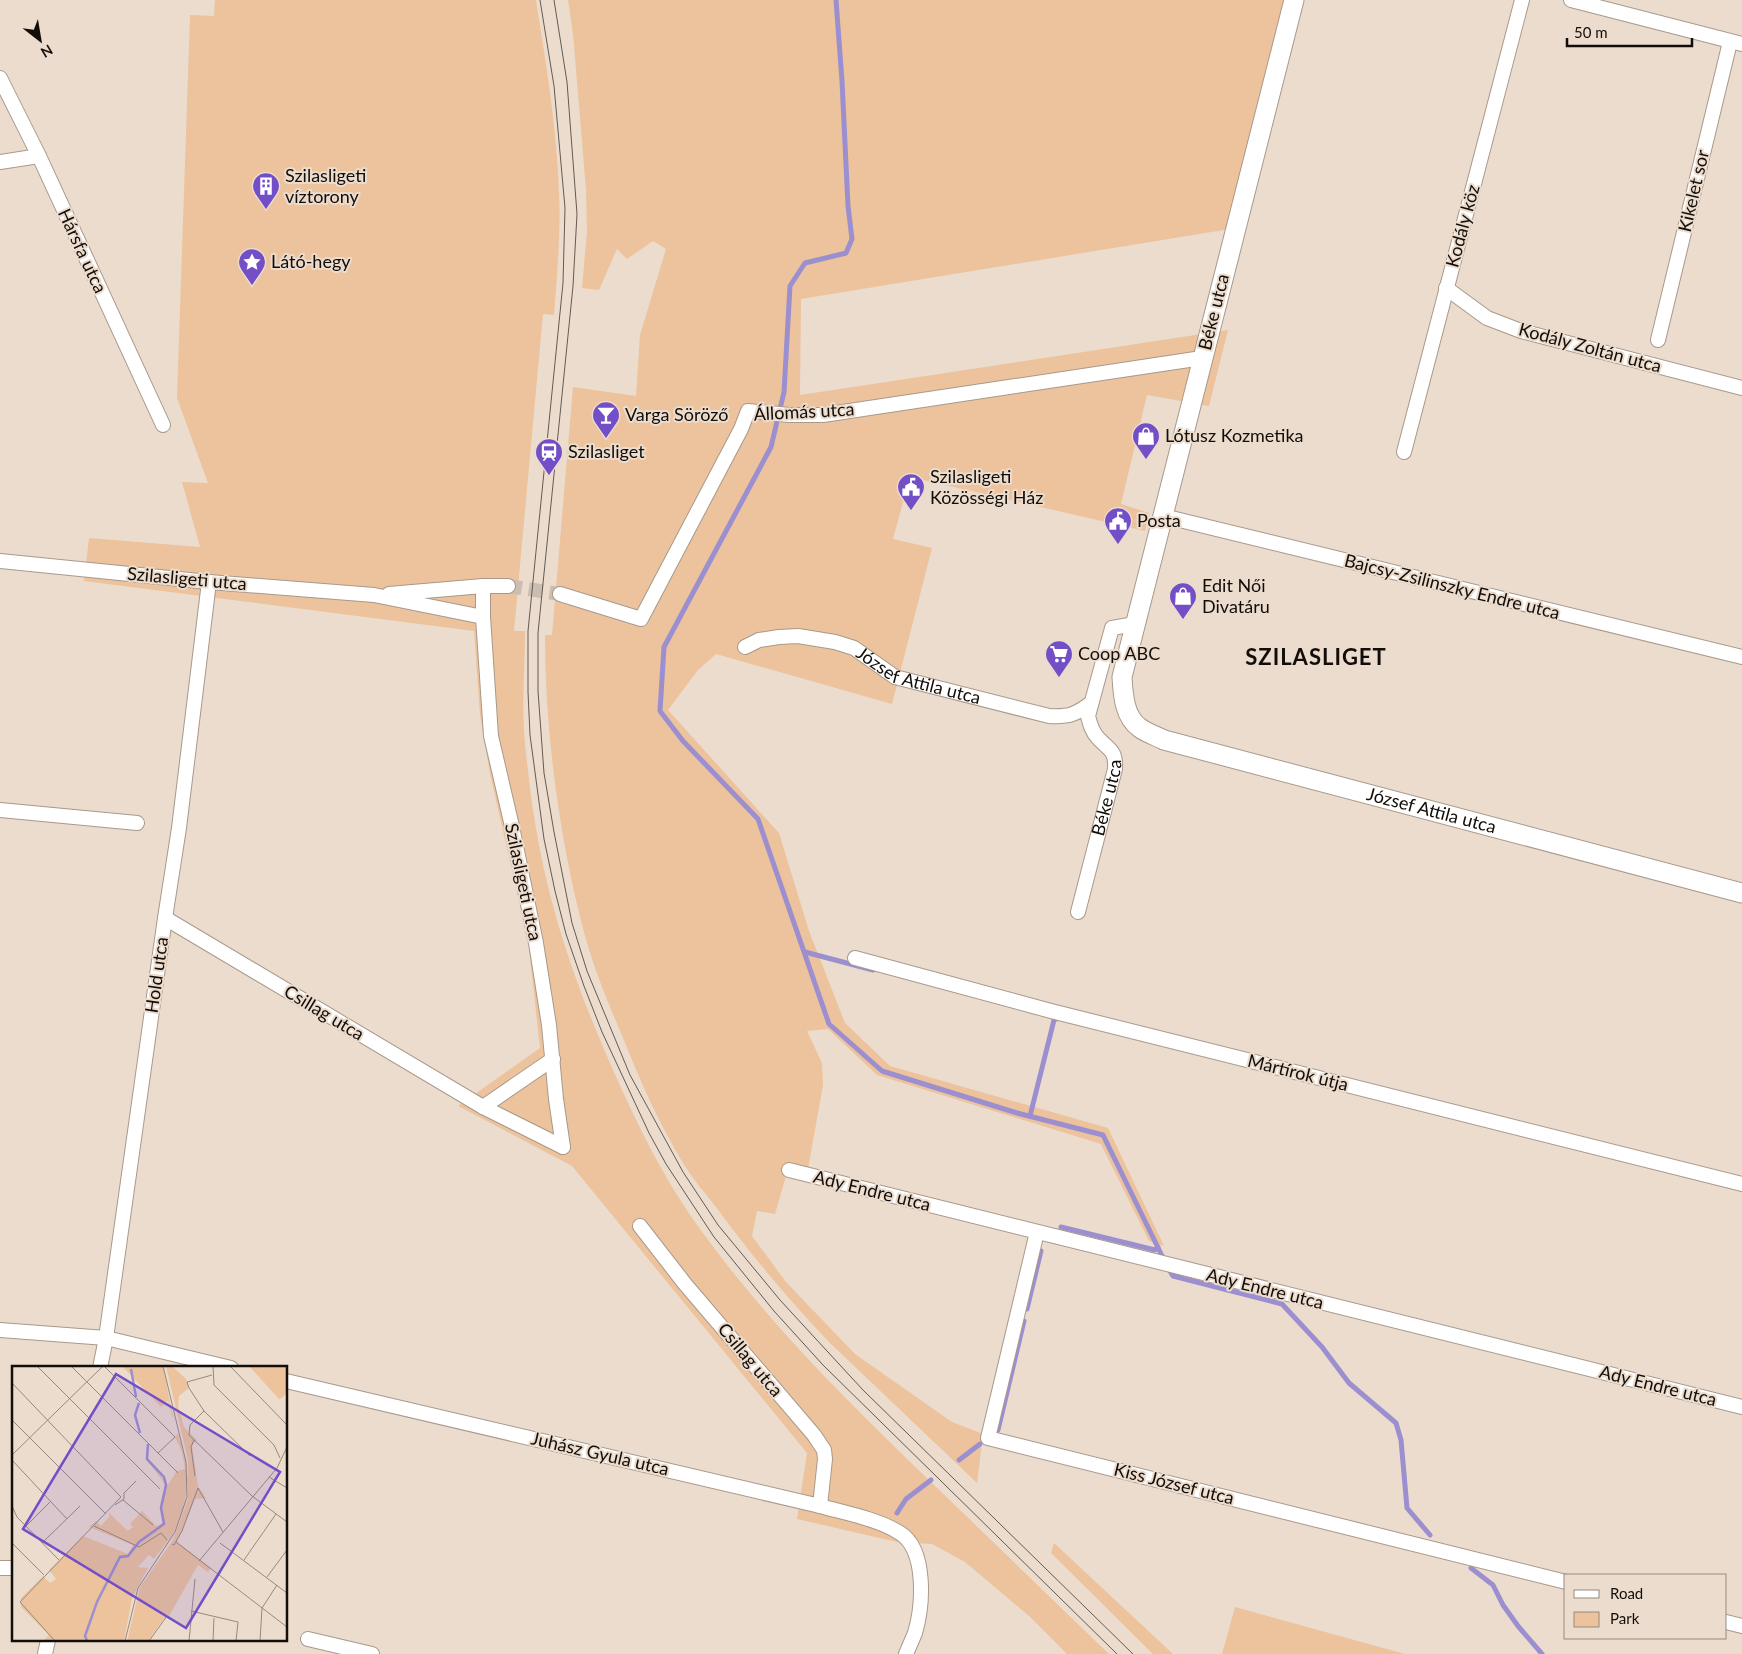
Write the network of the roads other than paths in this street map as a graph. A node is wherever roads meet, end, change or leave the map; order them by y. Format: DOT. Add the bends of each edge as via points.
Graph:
graph roads {
  1 [pos="1294,0"];
  2 [pos="1522,0"];
  3 [pos="1571,0"];
  4 [pos="1736,43"];
  5 [pos="0,78"];
  6 [pos="39,156"];
  7 [pos="0,162"];
  8 [pos="1446,288"];
  9 [pos="1658,340"];
  10 [pos="1202,358"];
  11 [pos="1742,388"];
  12 [pos="163,425"];
  13 [pos="1404,452"];
  14 [pos="1163,516"];
  15 [pos="0,561"];
  16 [pos="209,582"];
  17 [pos="483,586"];
  18 [pos="508,586"];
  19 [pos="560,594"];
  20 [pos="374,595"];
  21 [pos="484,617"];
  22 [pos="1135,624"];
  23 [pos="745,647"];
  24 [pos="1742,658"];
  25 [pos="1091,703"];
  26 [pos="1128,713"];
  27 [pos="0,810"];
  28 [pos="137,823"];
  29 [pos="1742,893"];
  30 [pos="1078,912"];
  31 [pos="165,918"];
  32 [pos="855,958"];
  33 [pos="553,1059"];
  34 [pos="483,1107"];
  35 [pos="563,1147"];
  36 [pos="789,1170"];
  37 [pos="1742,1184"];
  38 [pos="640,1226"];
  39 [pos="1037,1232"];
  40 [pos="0,1330"];
  41 [pos="106,1338"];
  42 [pos="100,1366"];
  43 [pos="223,1366"];
  44 [pos="288,1381"];
  45 [pos="1742,1407"];
  46 [pos="820,1506"];
  47 [pos="1564,1582"];
  48 [pos="1727,1622"];
  49 [pos="1742,1626"];
  50 [pos="308,1638"];
  51 [pos="372,1654"];
  52 [pos="906,1654"];
  1 -- 10 [label="street, Béke utca"];
  2 -- 8 [label="street, Kodály köz"];
  3 -- 4 [label="street"];
  4 -- 9 [label="street, Kikelet sor"];
  5 -- 6 [label="street, Hársfa utca"];
  6 -- 7 [label="street"];
  6 -- 12 [label="street, Hársfa utca"];
  8 -- 11 [label="street, Kodály Zoltán utca" via="1487,318 1521,331"];
  8 -- 13 [label="street, Kodály köz"];
  10 -- 14 [label="street, Béke utca"];
  10 -- 19 [label="street, Állomás utca" via="823,416 748,411 640,620"];
  14 -- 22 [label="street, Béke utca"];
  14 -- 24 [label="street, Bajcsy-Zsilinszky Endre utca"];
  15 -- 16 [label="street, Szilasligeti utca"];
  16 -- 20 [label="street, Szilasligeti utca"];
  16 -- 31 [label="street, Hold utca"];
  17 -- 18 [label="street, Szilasligeti utca"];
  17 -- 20 [label="street, Szilasligeti utca"];
  17 -- 21 [label="street, Szilasligeti utca"];
  20 -- 21 [label="street, Szilasligeti utca"];
  21 -- 33 [label="street, Szilasligeti utca" via="491,736 536,943"];
  22 -- 25 [label="street, Béke utca" via="1112,628"];
  22 -- 26 [label="street, Béke utca" via="1122,677"];
  23 -- 25 [label="street, József Attila utca" via="767,638 815,637 854,648 895,677 1049,716 1068,717"];
  25 -- 30 [label="street, Béke utca" via="1090,727 1112,750 1116,760"];
  26 -- 29 [label="street, József Attila utca" via="1139,727 1164,740"];
  27 -- 28 [label="street"];
  31 -- 34 [label="street, Csillag utca"];
  31 -- 41 [label="street, Hold utca"];
  32 -- 37 [label="street, Mártírok útja" via="1070,1016"];
  33 -- 34 [label="street"];
  33 -- 35 [label="street, Szilasligeti utca"];
  34 -- 35 [label="street, Csillag utca"];
  36 -- 39 [label="street, Ady Endre utca"];
  38 -- 46 [label="street, Csillag utca" via="824,1450"];
  39 -- 45 [label="street, Ady Endre utca"];
  39 -- 47 [label="street, Kiss József utca" via="988,1438"];
  40 -- 41 [label="street"];
  41 -- 42 [label="street, Hold utca"];
  41 -- 43 [label="street"];
  44 -- 46 [label="street, Juhász Gyula utca"];
  46 -- 52 [label="street, Juhász Gyula utca" via="883,1524 910,1541 917,1557 921,1603"];
  48 -- 49 [label="street"];
  50 -- 51 [label="street"];
}
